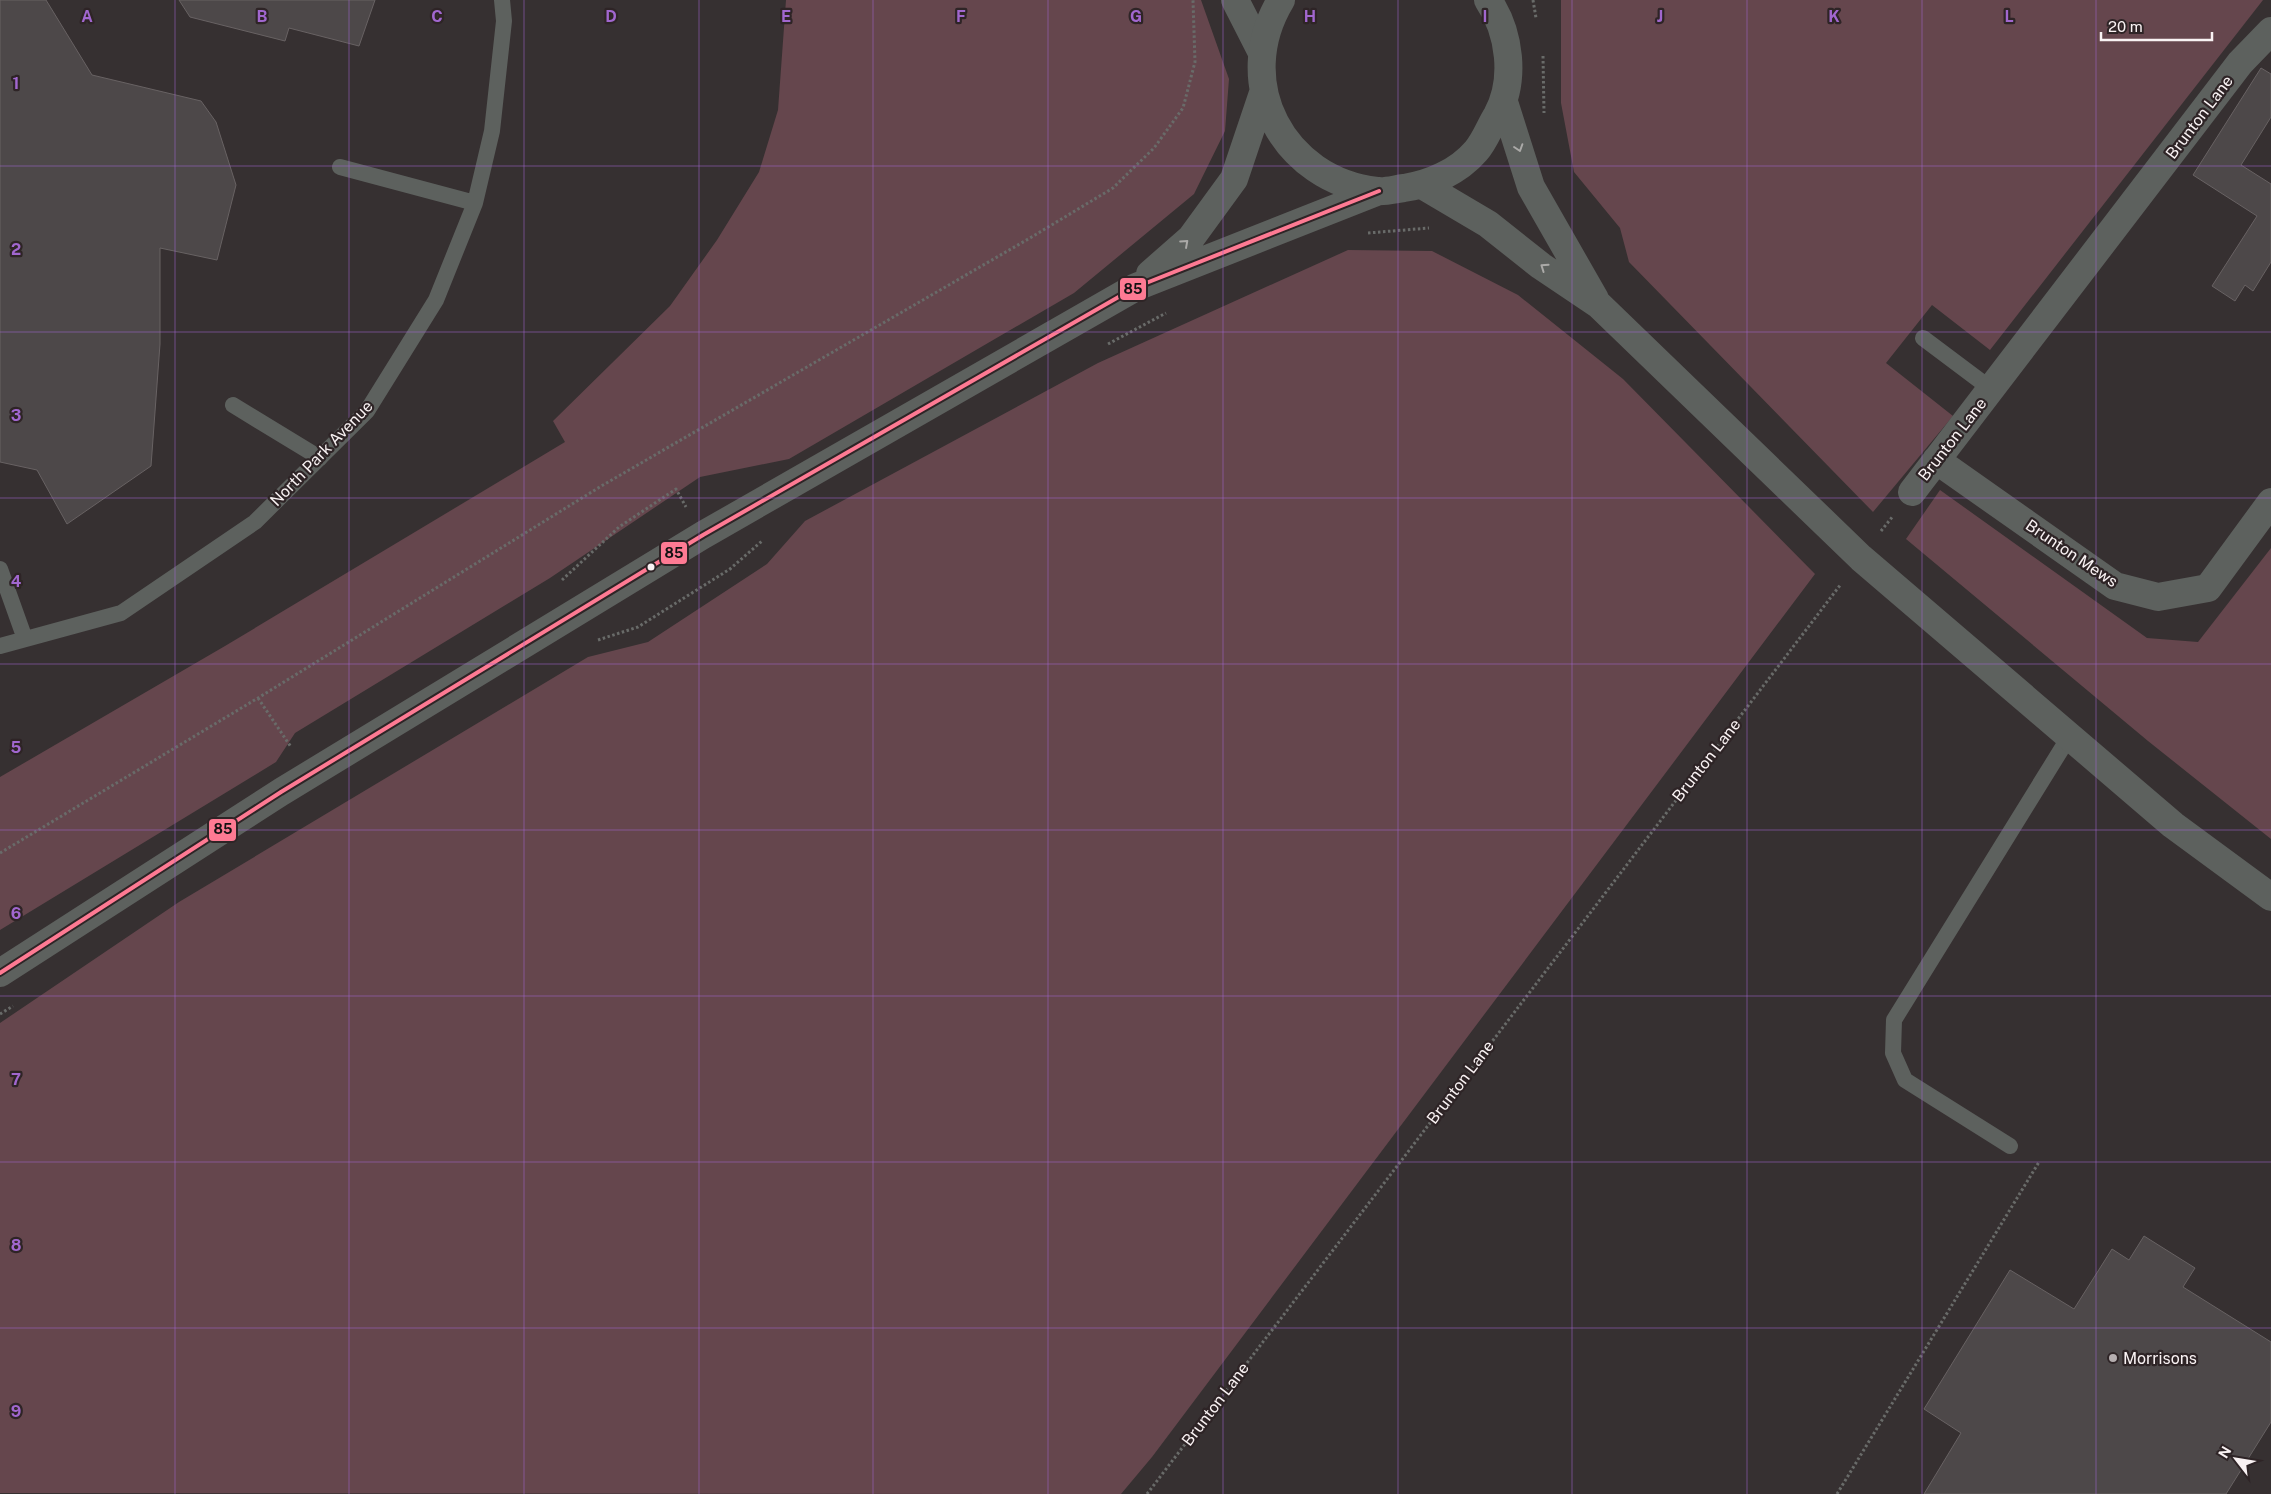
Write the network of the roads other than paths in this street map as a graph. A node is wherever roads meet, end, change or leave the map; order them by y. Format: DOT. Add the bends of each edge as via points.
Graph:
graph roads {
  1 [pos="502,0"];
  2 [pos="1235,0"];
  3 [pos="1280,0"];
  4 [pos="1496,5"];
  5 [pos="2271,31"];
  6 [pos="1262,51"];
  7 [pos="1263,93"];
  8 [pos="1504,102"];
  9 [pos="340,167"];
  10 [pos="1422,186"];
  11 [pos="1379,191"];
  12 [pos="475,203"];
  13 [pos="1136,287"];
  14 [pos="1599,305"];
  15 [pos="1923,338"];
  16 [pos="1991,389"];
  17 [pos="233,405"];
  18 [pos="320,458"];
  19 [pos="1936,460"];
  20 [pos="1912,492"];
  21 [pos="2271,502"];
  22 [pos="0,569"];
  23 [pos="26,639"];
  24 [pos="0,646"];
  25 [pos="2069,737"];
  26 [pos="2271,897"];
  27 [pos="0,973"];
  28 [pos="2010,1146"];
  1 -- 12 [label="lane, North Park Avenue" via="504,21 492,130"];
  2 -- 6 [label="street"];
  3 -- 6 [label="street"];
  4 -- 8 [label="street" via="1509,64"];
  5 -- 16 [label="street, Brunton Lane" via="2240,63"];
  6 -- 7 [label="street"];
  7 -- 11 [label="street" via="1276,126 1299,157 1337,182"];
  13 -- 7 [label="street, one-way" via="1191,238 1234,179"];
  8 -- 10 [label="street" via="1477,150 1453,171"];
  8 -- 14 [label="street, one-way" via="1531,187"];
  9 -- 12 [label="lane"];
  10 -- 11 [label="street"];
  14 -- 10 [label="street, one-way" via="1541,266 1488,224"];
  11 -- 13 [label="street"];
  12 -- 18 [label="lane, North Park Avenue" via="436,300 366,411"];
  13 -- 27 [label="street" via="703,535 289,787"];
  14 -- 25 [label="street" via="1861,558"];
  15 -- 16 [label="lane"];
  16 -- 19 [label="street, Brunton Lane"];
  17 -- 18 [label="lane"];
  18 -- 23 [label="lane, North Park Avenue" via="255,522 121,613"];
  19 -- 20 [label="street, Brunton Lane"];
  19 -- 21 [label="street, Brunton Mews" via="2115,586 2158,597 2208,588"];
  22 -- 23 [label="lane"];
  23 -- 24 [label="lane, North Park Avenue"];
  25 -- 26 [label="street" via="2173,825"];
  25 -- 28 [label="lane" via="1894,1020 1893,1053 1905,1080"];
}
